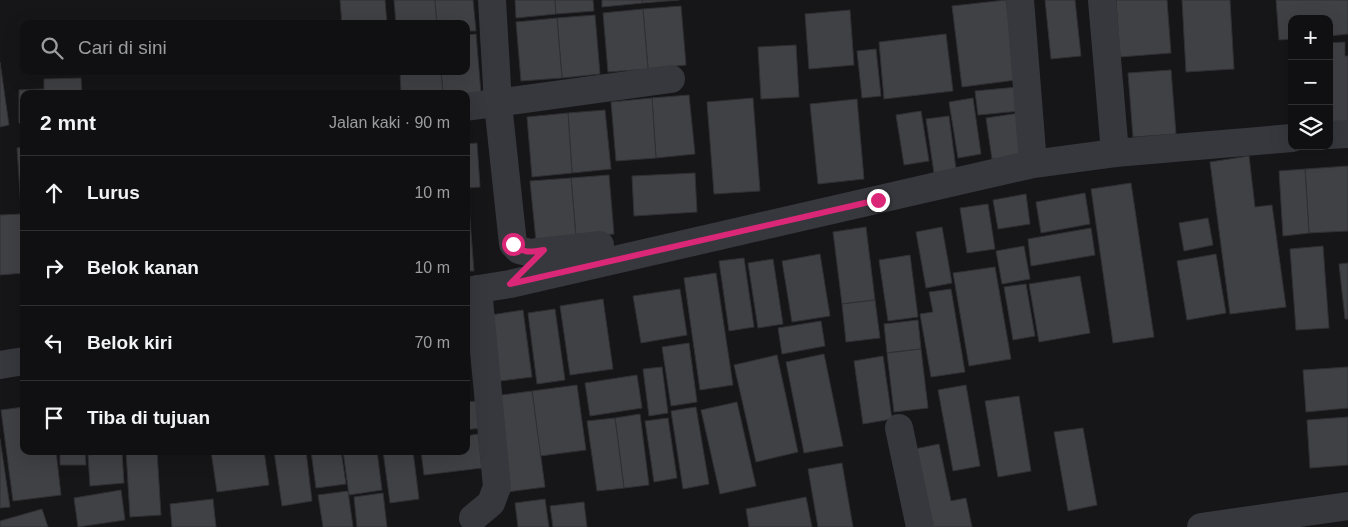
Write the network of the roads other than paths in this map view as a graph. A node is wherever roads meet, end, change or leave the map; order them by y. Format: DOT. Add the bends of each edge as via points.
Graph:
graph roads {
  1 [pos="492,0"];
  2 [pos="1020,0"];
  3 [pos="1102,0"];
  4 [pos="671,79"];
  5 [pos="498,104"];
  6 [pos="470,107"];
  7 [pos="1348,134"];
  8 [pos="1333,135"];
  9 [pos="1288,138"];
  10 [pos="1115,153"];
  11 [pos="1034,164"];
  12 [pos="600,245"];
  13 [pos="544,250"];
  14 [pos="510,284"];
  15 [pos="472,290"];
  16 [pos="20,361"];
  17 [pos="0,365"];
  18 [pos="899,428"];
  19 [pos="1348,506"];
  20 [pos="473,518"];
  21 [pos="920,527"];
  22 [pos="1201,527"];
  1 -- 5 [label="street"];
  2 -- 11 [label="street"];
  3 -- 10 [label="street"];
  4 -- 5 [label="street"];
  5 -- 6 [label="street"];
  5 -- 13 [label="street" via="513,244 530,253"];
  7 -- 8 [label="street"];
  9 -- 10 [label="street"];
  10 -- 11 [label="street"];
  11 -- 14 [label="street"];
  12 -- 13 [label="street"];
  13 -- 14 [label="street"];
  14 -- 15 [label="street"];
  15 -- 20 [label="street" via="497,487 491,503"];
  16 -- 17 [label="street"];
  18 -- 21 [label="street"];
  19 -- 22 [label="street"];
}
